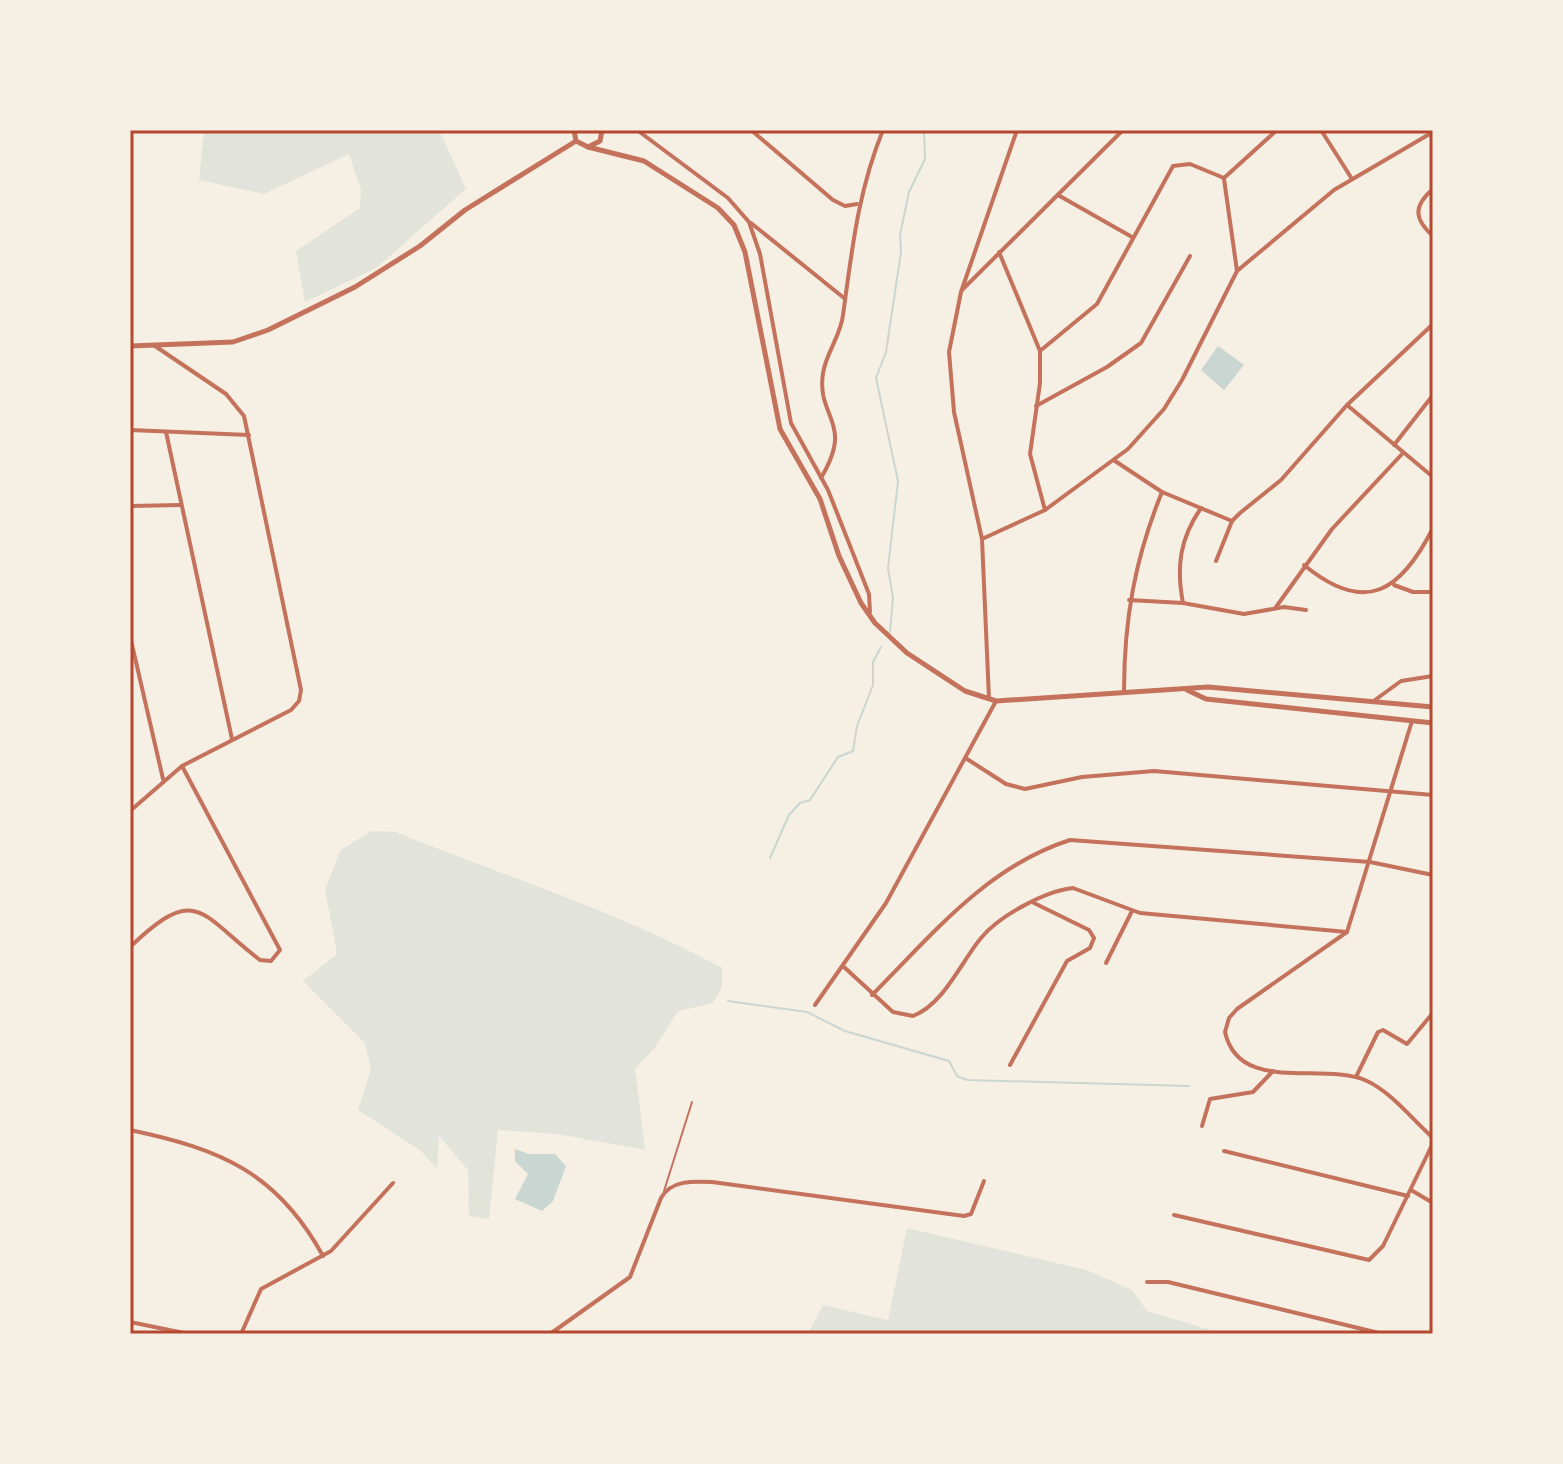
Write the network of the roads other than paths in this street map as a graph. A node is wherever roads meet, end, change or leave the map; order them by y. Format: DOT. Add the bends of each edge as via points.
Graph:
graph roads {
  1 [pos="574,130"];
  2 [pos="602,130"];
  3 [pos="637,130"];
  4 [pos="751,130"];
  5 [pos="865,130"];
  6 [pos="1017,130"];
  7 [pos="1123,130"];
  8 [pos="1277,130"];
  9 [pos="1321,130"];
  10 [pos="882,131"];
  11 [pos="1433,133"];
  12 [pos="576,141"];
  13 [pos="588,147"];
  14 [pos="1224,178"];
  15 [pos="1352,179"];
  16 [pos="1433,189"];
  17 [pos="1057,194"];
  18 [pos="858,204"];
  19 [pos="749,222"];
  20 [pos="1433,236"];
  21 [pos="1132,237"];
  22 [pos="999,252"];
  23 [pos="1190,256"];
  24 [pos="1237,271"];
  25 [pos="961,292"];
  26 [pos="844,298"];
  27 [pos="1432,327"];
  28 [pos="130,346"];
  29 [pos="155,346"];
  30 [pos="1040,351"];
  31 [pos="1433,395"];
  32 [pos="1347,405"];
  33 [pos="1036,406"];
  34 [pos="130,430"];
  35 [pos="166,432"];
  36 [pos="249,435"];
  37 [pos="1394,445"];
  38 [pos="1403,453"];
  39 [pos="1115,461"];
  40 [pos="1433,477"];
  41 [pos="821,478"];
  42 [pos="1162,492"];
  43 [pos="180,505"];
  44 [pos="130,506"];
  45 [pos="1201,508"];
  46 [pos="1045,510"];
  47 [pos="1232,521"];
  48 [pos="1433,528"];
  49 [pos="982,539"];
  50 [pos="1216,561"];
  51 [pos="1304,565"];
  52 [pos="1394,585"];
  53 [pos="1433,592"];
  54 [pos="1129,600"];
  55 [pos="1183,603"];
  56 [pos="1276,607"];
  57 [pos="1306,610"];
  58 [pos="870,612"];
  59 [pos="130,636"];
  60 [pos="1433,676"];
  61 [pos="1186,690"];
  62 [pos="1124,691"];
  63 [pos="989,699"];
  64 [pos="1375,700"];
  65 [pos="996,701"];
  66 [pos="1433,707"];
  67 [pos="1412,721"];
  68 [pos="1433,723"];
  69 [pos="232,739"];
  70 [pos="967,759"];
  71 [pos="182,766"];
  72 [pos="163,779"];
  73 [pos="1390,791"];
  74 [pos="1433,795"];
  75 [pos="130,811"];
  76 [pos="1370,862"];
  77 [pos="1433,875"];
  78 [pos="1034,903"];
  79 [pos="1132,911"];
  80 [pos="1347,932"];
  81 [pos="130,947"];
  82 [pos="1106,963"];
  83 [pos="844,967"];
  84 [pos="872,995"];
  85 [pos="815,1005"];
  86 [pos="1432,1014"];
  87 [pos="1010,1065"];
  88 [pos="1273,1071"];
  89 [pos="1356,1077"];
  90 [pos="692,1102"];
  91 [pos="1202,1126"];
  92 [pos="130,1130"];
  93 [pos="1433,1140"];
  94 [pos="1224,1151"];
  95 [pos="984,1181"];
  96 [pos="393,1183"];
  97 [pos="664,1193"];
  98 [pos="1409,1193"];
  99 [pos="1433,1203"];
  100 [pos="1174,1215"];
  101 [pos="323,1256"];
  102 [pos="1147,1282"];
  103 [pos="130,1322"];
  104 [pos="189,1334"];
  105 [pos="241,1334"];
  106 [pos="550,1334"];
  107 [pos="1383,1334"];
  1 -- 12 [label="street"];
  2 -- 13 [label="street" via="600,141"];
  3 -- 19 [label="street" via="728,198"];
  4 -- 18 [label="street" via="833,200 845,206"];
  5 -- 10 [label="street"];
  6 -- 25 [label="street"];
  7 -- 17 [label="street"];
  8 -- 14 [label="street"];
  9 -- 15 [label="street"];
  10 -- 18 [label="street"];
  11 -- 15 [label="street"];
  12 -- 13 [label="street"];
  12 -- 29 [label="street" via="445,224 407,255 317,307 233,342"];
  13 -- 58 [label="street" via="644,161 718,208 734,225 745,252 780,429 820,499 851,583"];
  14 -- 21 [label="street" via="1184,162 1173,166"];
  14 -- 24 [label="street"];
  15 -- 24 [label="street"];
  16 -- 20 [label="street" via="1418,206 1419,221"];
  17 -- 21 [label="street"];
  17 -- 22 [label="street"];
  18 -- 26 [label="street"];
  19 -- 26 [label="street"];
  19 -- 41 [label="street" via="760,254 791,423"];
  21 -- 30 [label="street" via="1097,304"];
  22 -- 25 [label="street"];
  22 -- 30 [label="street"];
  23 -- 33 [label="street" via="1141,343"];
  24 -- 39 [label="street" via="1164,409"];
  25 -- 49 [label="street" via="950,332 951,382"];
  26 -- 41 [label="street" via="842,320 823,371 837,442"];
  27 -- 32 [label="street"];
  28 -- 29 [label="street"];
  29 -- 36 [label="street" via="234,400"];
  30 -- 33 [label="street"];
  31 -- 37 [label="street"];
  32 -- 37 [label="street"];
  32 -- 47 [label="street" via="1292,469"];
  33 -- 46 [label="street" via="1030,454"];
  34 -- 35 [label="street"];
  35 -- 36 [label="street"];
  35 -- 43 [label="street"];
  36 -- 69 [label="street" via="300,685 299,701 291,710"];
  37 -- 38 [label="street"];
  38 -- 40 [label="street"];
  38 -- 51 [label="street"];
  39 -- 42 [label="street"];
  39 -- 46 [label="street"];
  41 -- 58 [label="street" via="869,594"];
  42 -- 45 [label="street"];
  42 -- 54 [label="street"];
  43 -- 44 [label="street"];
  43 -- 69 [label="street"];
  45 -- 47 [label="street"];
  45 -- 55 [label="street" via="1181,548"];
  46 -- 49 [label="street"];
  47 -- 50 [label="street"];
  48 -- 52 [label="street"];
  49 -- 63 [label="street"];
  51 -- 52 [label="street" via="1325,581 1351,590 1369,592"];
  51 -- 56 [label="street"];
  52 -- 53 [label="street"];
  54 -- 55 [label="street"];
  54 -- 62 [label="street"];
  55 -- 56 [label="street" via="1244,614"];
  56 -- 57 [label="street"];
  58 -- 63 [label="street" via="907,653 965,691"];
  59 -- 72 [label="street"];
  60 -- 64 [label="street" via="1401,681"];
  61 -- 62 [label="street"];
  61 -- 64 [label="street" via="1208,687"];
  61 -- 67 [label="street" via="1206,699"];
  62 -- 65 [label="street"];
  63 -- 65 [label="street"];
  64 -- 66 [label="street"];
  65 -- 70 [label="street"];
  67 -- 68 [label="street"];
  67 -- 73 [label="street"];
  69 -- 71 [label="street"];
  70 -- 73 [label="street" via="1006,784 1025,789 1082,777 1154,771"];
  70 -- 83 [label="street"];
  71 -- 72 [label="street"];
  71 -- 81 [label="street" via="280,950 271,961 260,960 208,916 191,909 170,913"];
  72 -- 75 [label="street"];
  73 -- 74 [label="street"];
  73 -- 76 [label="street"];
  76 -- 77 [label="street"];
  76 -- 80 [label="street"];
  76 -- 84 [label="street" via="1070,840 972,893"];
  78 -- 79 [label="street" via="1073,888"];
  78 -- 84 [label="street" via="983,936 922,1013 903,1015"];
  78 -- 87 [label="street" via="1089,930 1094,938 1090,948 1067,961"];
  79 -- 80 [label="street"];
  79 -- 82 [label="street"];
  80 -- 88 [label="street" via="1229,1018 1225,1032 1236,1057"];
  83 -- 84 [label="street"];
  83 -- 85 [label="street"];
  86 -- 89 [label="street" via="1407,1044 1378,1032"];
  88 -- 89 [label="street"];
  88 -- 91 [label="street" via="1253,1092 1210,1099"];
  89 -- 93 [label="street" via="1385,1094"];
  90 -- 97 [label="lane"];
  92 -- 101 [label="street" via="210,1150 259,1176 288,1205"];
  93 -- 98 [label="street"];
  94 -- 98 [label="street"];
  95 -- 97 [label="street" via="971,1214 964,1216 712,1182 685,1183"];
  96 -- 101 [label="street"];
  97 -- 106 [label="street" via="630,1277"];
  98 -- 99 [label="street"];
  98 -- 100 [label="street" via="1383,1246 1369,1260"];
  101 -- 105 [label="street" via="261,1289"];
  102 -- 107 [label="street" via="1168,1282"];
  103 -- 104 [label="street"];
}
